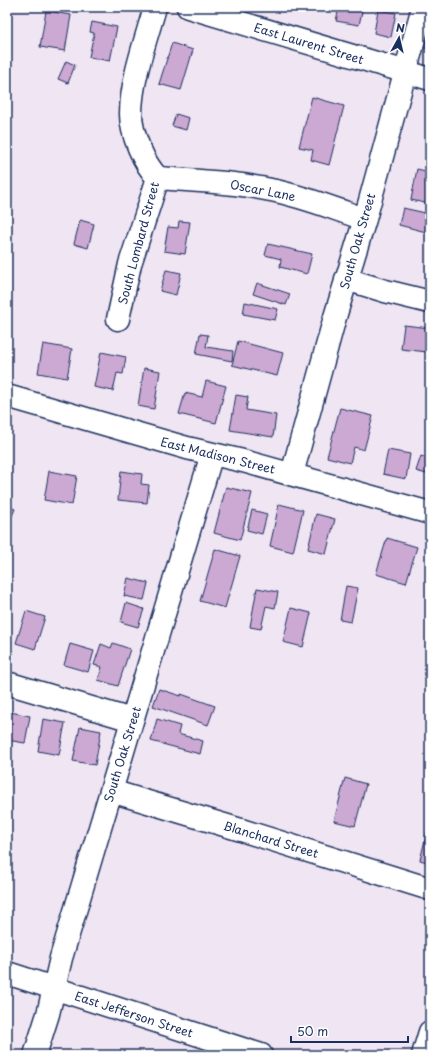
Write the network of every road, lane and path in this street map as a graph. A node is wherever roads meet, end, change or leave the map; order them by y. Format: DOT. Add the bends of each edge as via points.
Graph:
graph roads {
  1 [pos="155,7"];
  2 [pos="188,7"];
  3 [pos="423,7"];
  4 [pos="405,72"];
  5 [pos="430,79"];
  6 [pos="158,178"];
  7 [pos="365,219"];
  8 [pos="346,279"];
  9 [pos="430,302"];
  10 [pos="118,319"];
  11 [pos="8,399"];
  12 [pos="212,454"];
  13 [pos="292,474"];
  14 [pos="430,513"];
  15 [pos="7,682"];
  16 [pos="132,720"];
  17 [pos="111,791"];
  18 [pos="430,890"];
  19 [pos="7,973"];
  20 [pos="54,987"];
  21 [pos="430,1032"];
  22 [pos="35,1055"];
  23 [pos="261,1055"];
  24 [pos="423,1055"];
  1 -- 6 [label="street, South Lombard Street" via="132,96 131,116 142,153 150,170"];
  2 -- 4 [label="street, East Laurent Street"];
  3 -- 4 [label="street, South Oak Street"];
  4 -- 5 [label="street, East Laurent Street"];
  4 -- 7 [label="street, South Oak Street"];
  6 -- 7 [label="street, Oscar Lane" via="232,183 270,190"];
  6 -- 10 [label="street, South Lombard Street" via="130,264"];
  7 -- 8 [label="street, South Oak Street"];
  8 -- 9 [label="street"];
  8 -- 13 [label="street, South Oak Street"];
  11 -- 12 [label="street, East Madison Street"];
  12 -- 13 [label="street, East Madison Street"];
  12 -- 16 [label="street, South Oak Street"];
  13 -- 14 [label="street, East Madison Street"];
  15 -- 16 [label="street"];
  16 -- 17 [label="street, South Oak Street"];
  17 -- 18 [label="street, Blanchard Street"];
  17 -- 20 [label="street, South Oak Street"];
  19 -- 20 [label="street, East Jefferson Street"];
  20 -- 22 [label="street, South Oak Street"];
  20 -- 23 [label="street, East Jefferson Street"];
  21 -- 24 [label="street"];
}
